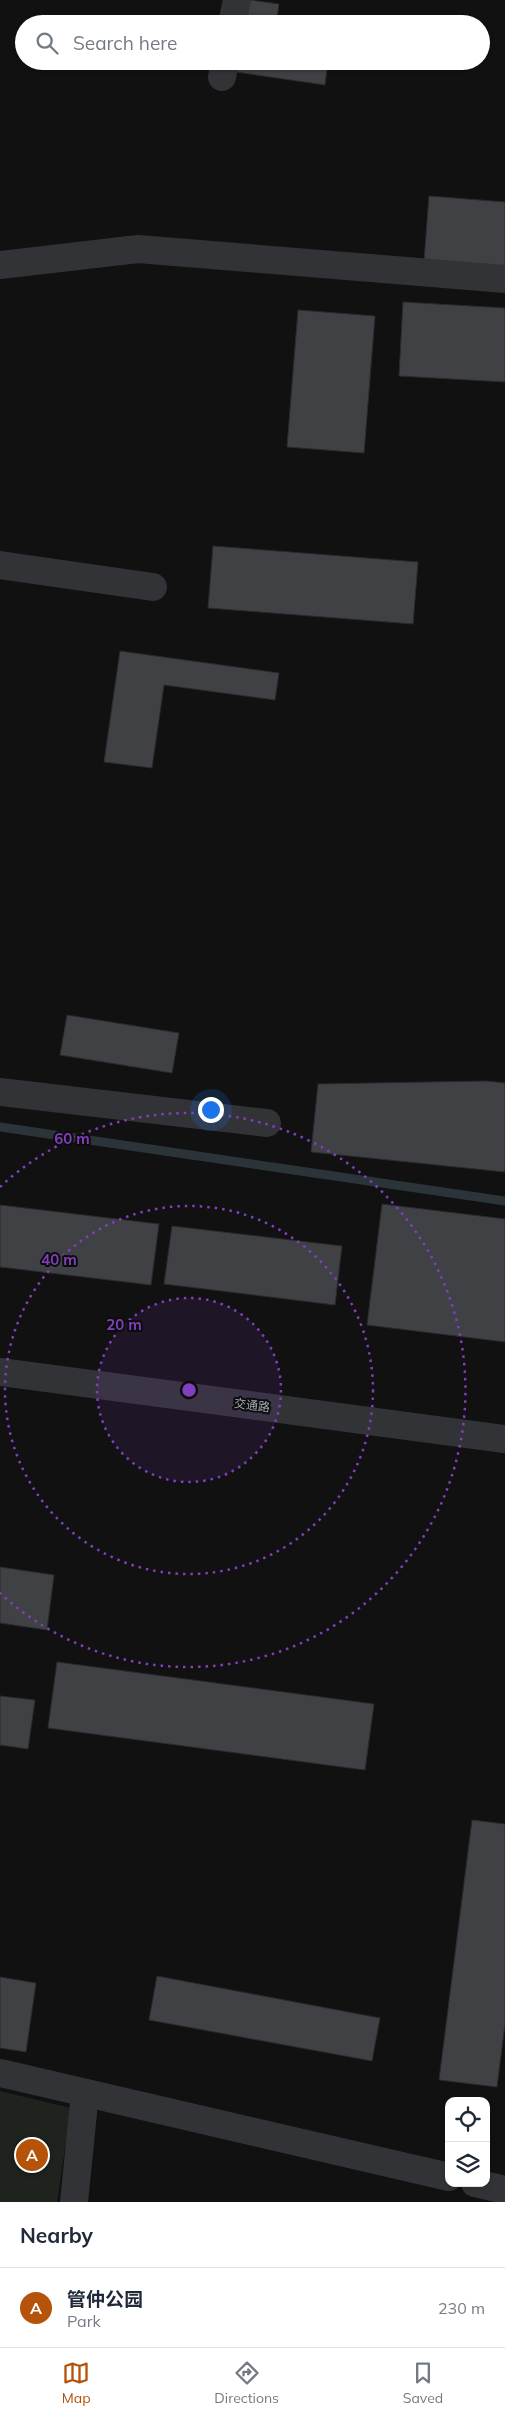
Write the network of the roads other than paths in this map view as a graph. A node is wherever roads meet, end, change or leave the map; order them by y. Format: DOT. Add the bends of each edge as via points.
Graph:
graph roads {
  1 [pos="237,0"];
  2 [pos="234,15"];
  3 [pos="0,265"];
  4 [pos="505,279"];
  5 [pos="0,565"];
  6 [pos="154,587"];
  7 [pos="0,1092"];
  8 [pos="267,1123"];
  9 [pos="0,1372"];
  10 [pos="505,1439"];
  11 [pos="0,2073"];
  12 [pos="85,2093"];
  13 [pos="445,2176"];
  14 [pos="490,2186"];
  15 [pos="505,2190"];
  16 [pos="74,2202"];
  1 -- 2 [label="street"];
  3 -- 4 [label="street" via="138,249"];
  5 -- 6 [label="street"];
  7 -- 8 [label="street"];
  9 -- 10 [label="street, 交通路"];
  11 -- 12 [label="street"];
  12 -- 13 [label="street"];
  12 -- 16 [label="street"];
  14 -- 15 [label="street"];
}
